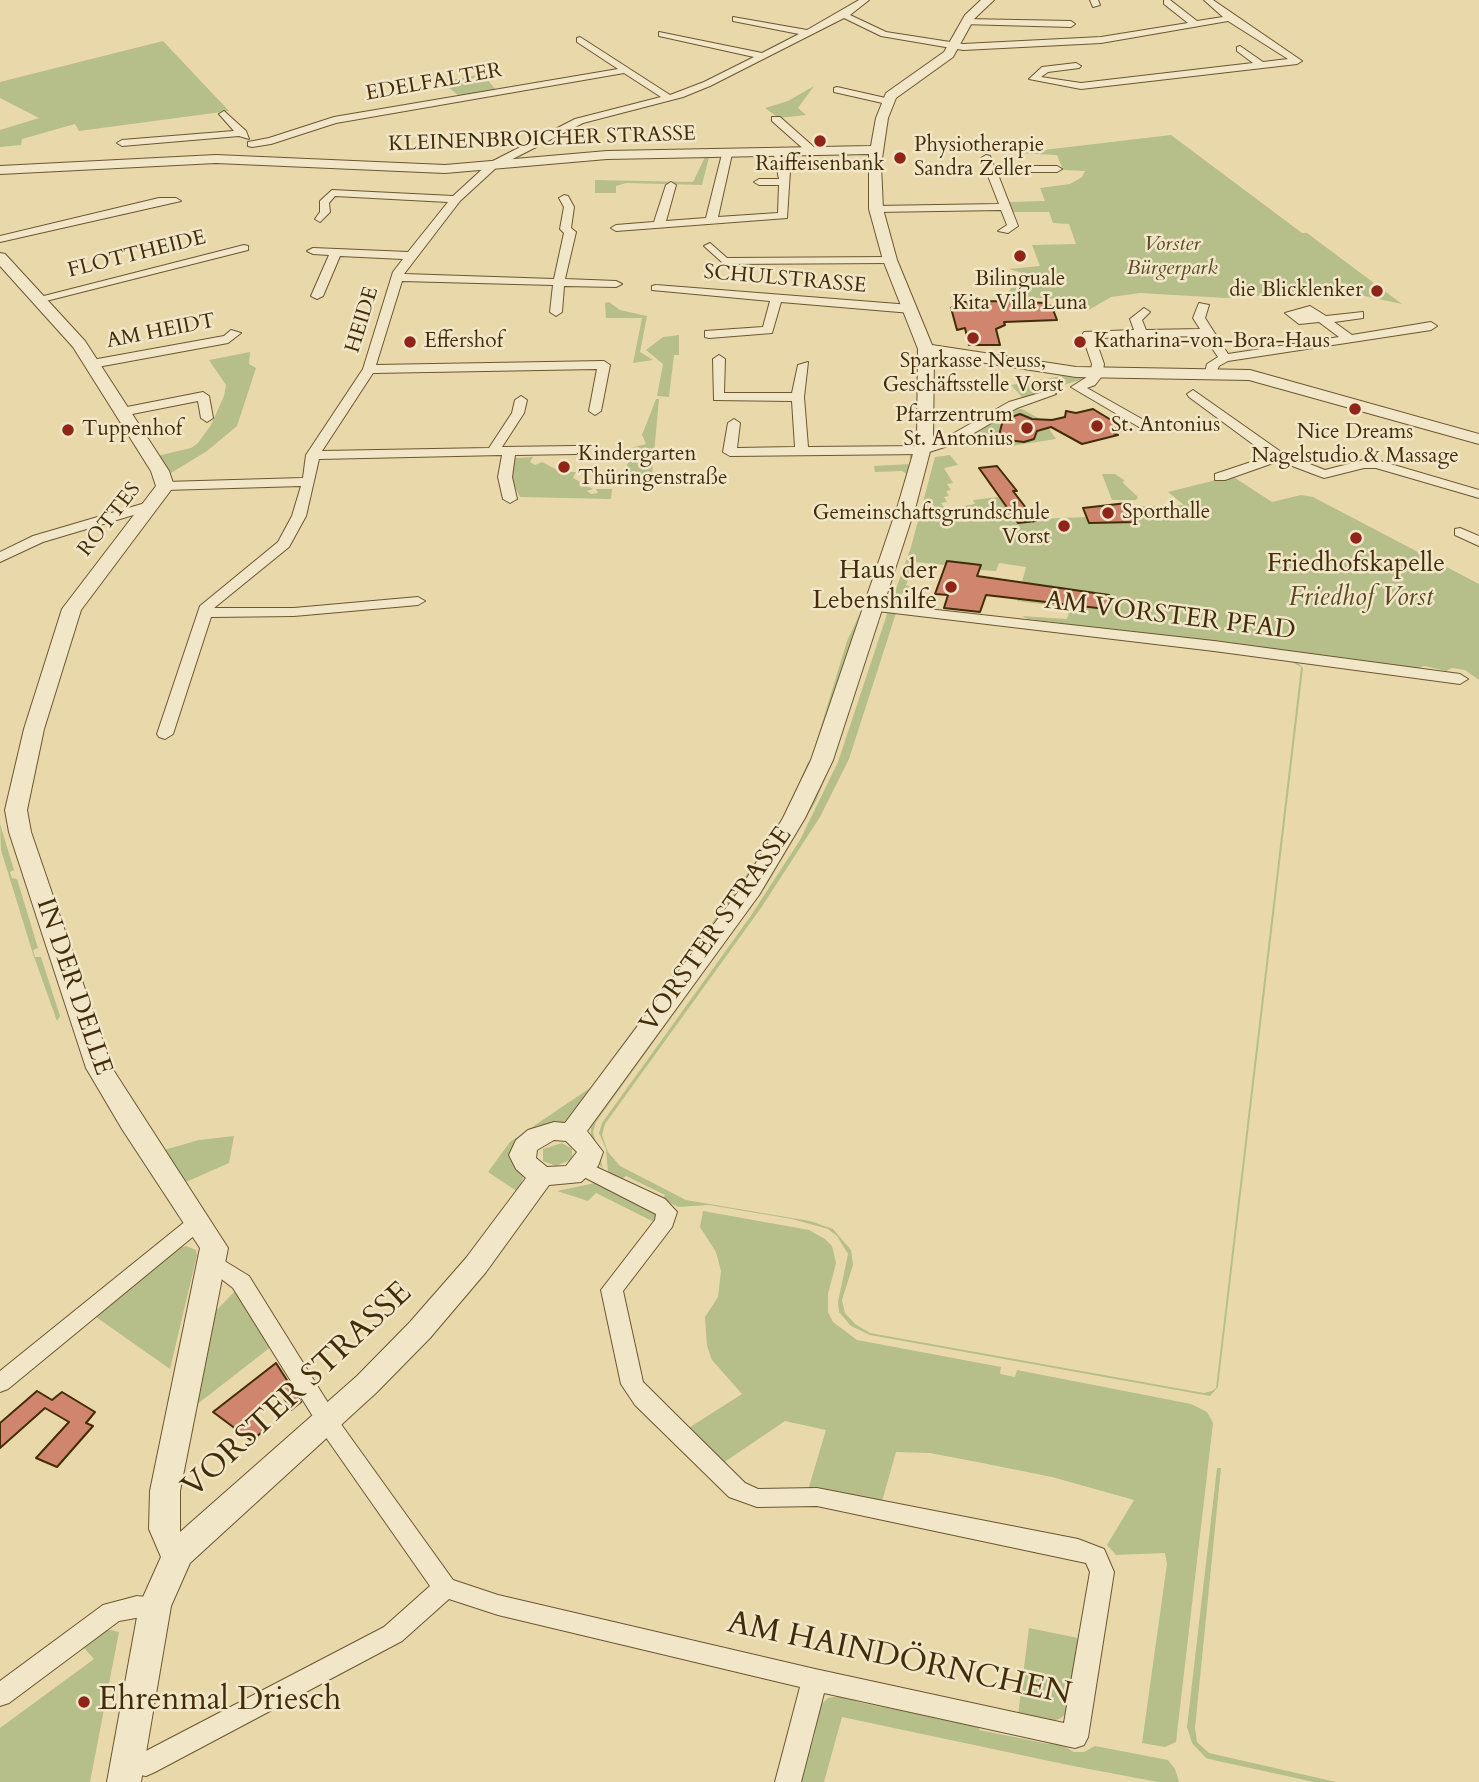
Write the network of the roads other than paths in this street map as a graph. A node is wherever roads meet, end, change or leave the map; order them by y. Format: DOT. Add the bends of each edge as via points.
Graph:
graph roads {
  1 [pos="865,0"];
  2 [pos="988,0"];
  3 [pos="1208,0"];
  4 [pos="844,15"];
  5 [pos="1230,18"];
  6 [pos="736,19"];
  7 [pos="965,22"];
  8 [pos="1071,24"];
  9 [pos="1195,24"];
  10 [pos="1180,26"];
  11 [pos="809,33"];
  12 [pos="662,34"];
  13 [pos="580,40"];
  14 [pos="1045,43"];
  15 [pos="955,47"];
  16 [pos="1240,48"];
  17 [pos="1056,50"];
  18 [pos="764,56"];
  19 [pos="1066,58"];
  20 [pos="1167,63"];
  21 [pos="1261,65"];
  22 [pos="1076,66"];
  23 [pos="625,70"];
  24 [pos="1177,75"];
  25 [pos="1100,83"];
  26 [pos="837,90"];
  27 [pos="669,98"];
  28 [pos="887,101"];
  29 [pos="224,114"];
  30 [pos="776,119"];
  31 [pos="242,133"];
  32 [pos="792,133"];
  33 [pos="122,143"];
  34 [pos="252,144"];
  35 [pos="811,150"];
  36 [pos="877,150"];
  37 [pos="523,151"];
  38 [pos="794,151"];
  39 [pos="777,152"];
  40 [pos="727,154"];
  41 [pos="255,160"];
  42 [pos="541,160"];
  43 [pos="493,165"];
  44 [pos="445,169"];
  45 [pos="1058,169"];
  46 [pos="0,170"];
  47 [pos="475,180"];
  48 [pos="758,182"];
  49 [pos="785,182"];
  50 [pos="671,185"];
  51 [pos="564,198"];
  52 [pos="456,199"];
  53 [pos="176,201"];
  54 [pos="1006,207"];
  55 [pos="876,209"];
  56 [pos="320,219"];
  57 [pos="711,222"];
  58 [pos="659,225"];
  59 [pos="616,228"];
  60 [pos="1004,231"];
  61 [pos="0,239"];
  62 [pos="710,246"];
  63 [pos="244,248"];
  64 [pos="313,251"];
  65 [pos="336,253"];
  66 [pos="411,256"];
  67 [pos="0,257"];
  68 [pos="890,260"];
  69 [pos="398,277"];
  70 [pos="559,282"];
  71 [pos="616,284"];
  72 [pos="656,288"];
  73 [pos="317,296"];
  74 [pos="38,299"];
  75 [pos="776,299"];
  76 [pos="1203,305"];
  77 [pos="911,309"];
  78 [pos="556,312"];
  79 [pos="1144,313"];
  80 [pos="1359,315"];
  81 [pos="1431,326"];
  82 [pos="1206,332"];
  83 [pos="235,333"];
  84 [pos="709,334"];
  85 [pos="1141,334"];
  86 [pos="1350,339"];
  87 [pos="926,349"];
  88 [pos="1225,358"];
  89 [pos="719,359"];
  90 [pos="92,364"];
  91 [pos="804,365"];
  92 [pos="369,369"];
  93 [pos="1211,372"];
  94 [pos="1097,373"];
  95 [pos="1050,394"];
  96 [pos="1193,394"];
  97 [pos="798,397"];
  98 [pos="521,400"];
  99 [pos="595,411"];
  100 [pos="122,412"];
  101 [pos="206,418"];
  102 [pos="734,423"];
  103 [pos="1144,426"];
  104 [pos="1479,439"];
  105 [pos="509,450"];
  106 [pos="576,450"];
  107 [pos="923,450"];
  108 [pos="493,451"];
  109 [pos="802,452"];
  110 [pos="313,455"];
  111 [pos="1279,457"];
  112 [pos="1220,477"];
  113 [pos="309,482"];
  114 [pos="165,486"];
  115 [pos="1479,494"];
  116 [pos="510,499"];
  117 [pos="152,505"];
  118 [pos="1479,526"];
  119 [pos="1479,542"];
  120 [pos="0,558"];
  121 [pos="418,601"];
  122 [pos="874,607"];
  123 [pos="204,613"];
  124 [pos="1460,679"];
  125 [pos="34,729"];
  126 [pos="166,734"];
  127 [pos="572,1133"];
  128 [pos="583,1168"];
  129 [pos="541,1176"];
  130 [pos="199,1221"];
  131 [pos="213,1262"];
  132 [pos="0,1383"];
  133 [pos="327,1420"];
  134 [pos="178,1555"];
  135 [pos="445,1588"];
  136 [pos="155,1606"];
  137 [pos="815,1680"];
  138 [pos="0,1695"];
  139 [pos="125,1773"];
  140 [pos="788,1782"];
  1 -- 4 [label="street, HEIDE"];
  2 -- 7 [label="street"];
  3 -- 5 [label="street"];
  4 -- 11 [label="street, HEIDE"];
  4 -- 15 [label="street" via="884,34"];
  5 -- 9 [label="street"];
  5 -- 21 [label="street" via="1297,61"];
  6 -- 11 [label="street"];
  7 -- 8 [label="street"];
  7 -- 15 [label="street"];
  9 -- 10 [label="street"];
  9 -- 10 [label="street" via="1169,4"];
  10 -- 14 [label="street" via="1108,39"];
  11 -- 18 [label="street, HEIDE"];
  12 -- 18 [label="street"];
  13 -- 23 [label="street"];
  14 -- 15 [label="street"];
  14 -- 17 [label="street"];
  15 -- 28 [label="street"];
  16 -- 21 [label="street"];
  18 -- 27 [label="street, HEIDE"];
  19 -- 22 [label="street"];
  20 -- 24 [label="street"];
  21 -- 24 [label="street"];
  22 -- 25 [label="street"];
  22 -- 25 [label="street" via="1045,69 1034,79 1075,86"];
  23 -- 27 [label="street"];
  23 -- 34 [label="street, EDELFALTER" via="334,120"];
  24 -- 25 [label="street"];
  26 -- 28 [label="street"];
  27 -- 37 [label="street, HEIDE" via="584,119"];
  28 -- 36 [label="street"];
  29 -- 31 [label="street"];
  30 -- 32 [label="street"];
  31 -- 33 [label="street"];
  31 -- 34 [label="street"];
  32 -- 35 [label="street"];
  32 -- 38 [label="street"];
  34 -- 41 [label="street"];
  35 -- 36 [label="street, KLEINENBROICHER STRASSE"];
  35 -- 38 [label="street, KLEINENBROICHER STRASSE"];
  36 -- 55 [label="street"];
  37 -- 42 [label="street"];
  37 -- 43 [label="street, HEIDE"];
  38 -- 39 [label="street, KLEINENBROICHER STRASSE"];
  39 -- 40 [label="street, KLEINENBROICHER STRASSE"];
  39 -- 49 [label="street"];
  40 -- 42 [label="street, KLEINENBROICHER STRASSE"];
  40 -- 57 [label="street"];
  41 -- 44 [label="street, KLEINENBROICHER STRASSE"];
  41 -- 46 [label="street, KLEINENBROICHER STRASSE"];
  42 -- 43 [label="street, KLEINENBROICHER STRASSE"];
  43 -- 44 [label="street, KLEINENBROICHER STRASSE"];
  43 -- 47 [label="street, HEIDE"];
  44 -- 47 [label="street"];
  45 -- 54 [label="street" via="989,163"];
  47 -- 52 [label="street, HEIDE"];
  48 -- 49 [label="street"];
  49 -- 57 [label="street" via="783,216"];
  50 -- 58 [label="street"];
  51 -- 70 [label="street" via="569,207 565,229 570,232"];
  52 -- 56 [label="street" via="332,193"];
  52 -- 66 [label="street, HEIDE"];
  53 -- 61 [label="street" via="159,201"];
  54 -- 55 [label="street"];
  54 -- 60 [label="street" via="1013,226"];
  55 -- 68 [label="street"];
  57 -- 58 [label="street"];
  58 -- 59 [label="street"];
  62 -- 68 [label="street" via="724,261"];
  63 -- 74 [label="street, FLOTTHEIDE"];
  64 -- 65 [label="street"];
  65 -- 66 [label="street"];
  65 -- 73 [label="street"];
  66 -- 69 [label="street, HEIDE"];
  67 -- 74 [label="street, ROTTES"];
  68 -- 77 [label="street"];
  69 -- 70 [label="street"];
  69 -- 92 [label="street, HEIDE"];
  70 -- 71 [label="street"];
  70 -- 78 [label="street"];
  72 -- 75 [label="street, SCHULSTRASSE"];
  74 -- 90 [label="street, ROTTES"];
  75 -- 77 [label="street, SCHULSTRASSE"];
  75 -- 84 [label="street" via="768,330"];
  76 -- 82 [label="street" via="1199,314"];
  77 -- 87 [label="street"];
  79 -- 85 [label="street" via="1136,319"];
  80 -- 86 [label="street" via="1323,319"];
  81 -- 86 [label="street"];
  82 -- 85 [label="street"];
  82 -- 88 [label="street"];
  83 -- 90 [label="street, AM HEIDT" via="228,340"];
  85 -- 94 [label="street" via="1088,335"];
  86 -- 88 [label="street"];
  87 -- 94 [label="street"];
  87 -- 107 [label="street, VORSTER STRASSE"];
  88 -- 93 [label="street" via="1213,364"];
  89 -- 97 [label="street" via="718,397"];
  90 -- 100 [label="street, ROTTES"];
  91 -- 97 [label="street"];
  92 -- 99 [label="street" via="604,365"];
  92 -- 110 [label="street, HEIDE"];
  93 -- 94 [label="street"];
  93 -- 104 [label="street" via="1270,379"];
  94 -- 103 [label="street" via="1093,381 1077,387"];
  95 -- 107 [label="street" via="1013,405 952,440"];
  96 -- 111 [label="street"];
  97 -- 109 [label="street"];
  98 -- 108 [label="street" via="518,413"];
  100 -- 101 [label="street" via="203,396"];
  100 -- 114 [label="street, ROTTES"];
  102 -- 109 [label="street" via="730,452"];
  105 -- 106 [label="street"];
  105 -- 108 [label="street"];
  105 -- 116 [label="street" via="505,477"];
  107 -- 109 [label="street"];
  107 -- 122 [label="street, VORSTER STRASSE"];
  108 -- 110 [label="street"];
  110 -- 113 [label="street, HEIDE"];
  111 -- 112 [label="street"];
  111 -- 115 [label="street" via="1324,474 1377,464"];
  113 -- 114 [label="street"];
  113 -- 123 [label="street, HEIDE" via="284,544"];
  114 -- 117 [label="street, ROTTES"];
  117 -- 120 [label="street" via="38,539"];
  117 -- 125 [label="street, ROTTES" via="72,610"];
  118 -- 119 [label="street" via="1460,532"];
  121 -- 123 [label="street" via="294,612"];
  122 -- 124 [label="street, AM VORSTER PFAD"];
  122 -- 127 [label="street, VORSTER STRASSE" via="822,760 770,861"];
  123 -- 126 [label="street, HEIDE"];
  125 -- 130 [label="street, IN DER DELLE" via="20,782 17,819 88,1041 112,1094"];
  127 -- 128 [label="street" via="590,1152"];
  127 -- 129 [label="street" via="542,1134 525,1146 525,1163"];
  128 -- 129 [label="street" via="562,1177"];
  128 -- 137 [label="street, AM HAINDÖRNCHEN" via="667,1212 665,1222 612,1290 632,1384 737,1490 757,1498 817,1497 1078,1549 1101,1563 1075,1737"];
  129 -- 133 [label="street, VORSTER STRASSE" via="428,1321"];
  130 -- 131 [label="street, IN DER DELLE" via="211,1239"];
  130 -- 132 [label="street"];
  131 -- 133 [label="street" via="241,1282"];
  131 -- 134 [label="street, IN DER DELLE" via="178,1414 164,1501 164,1529"];
  133 -- 134 [label="street, VORSTER STRASSE"];
  133 -- 135 [label="street"];
  134 -- 136 [label="street"];
  135 -- 137 [label="street, AM HAINDÖRNCHEN" via="498,1605"];
  135 -- 139 [label="street" via="393,1634"];
  136 -- 138 [label="street" via="112,1612"];
  136 -- 139 [label="street"];
  137 -- 140 [label="street"];
}
